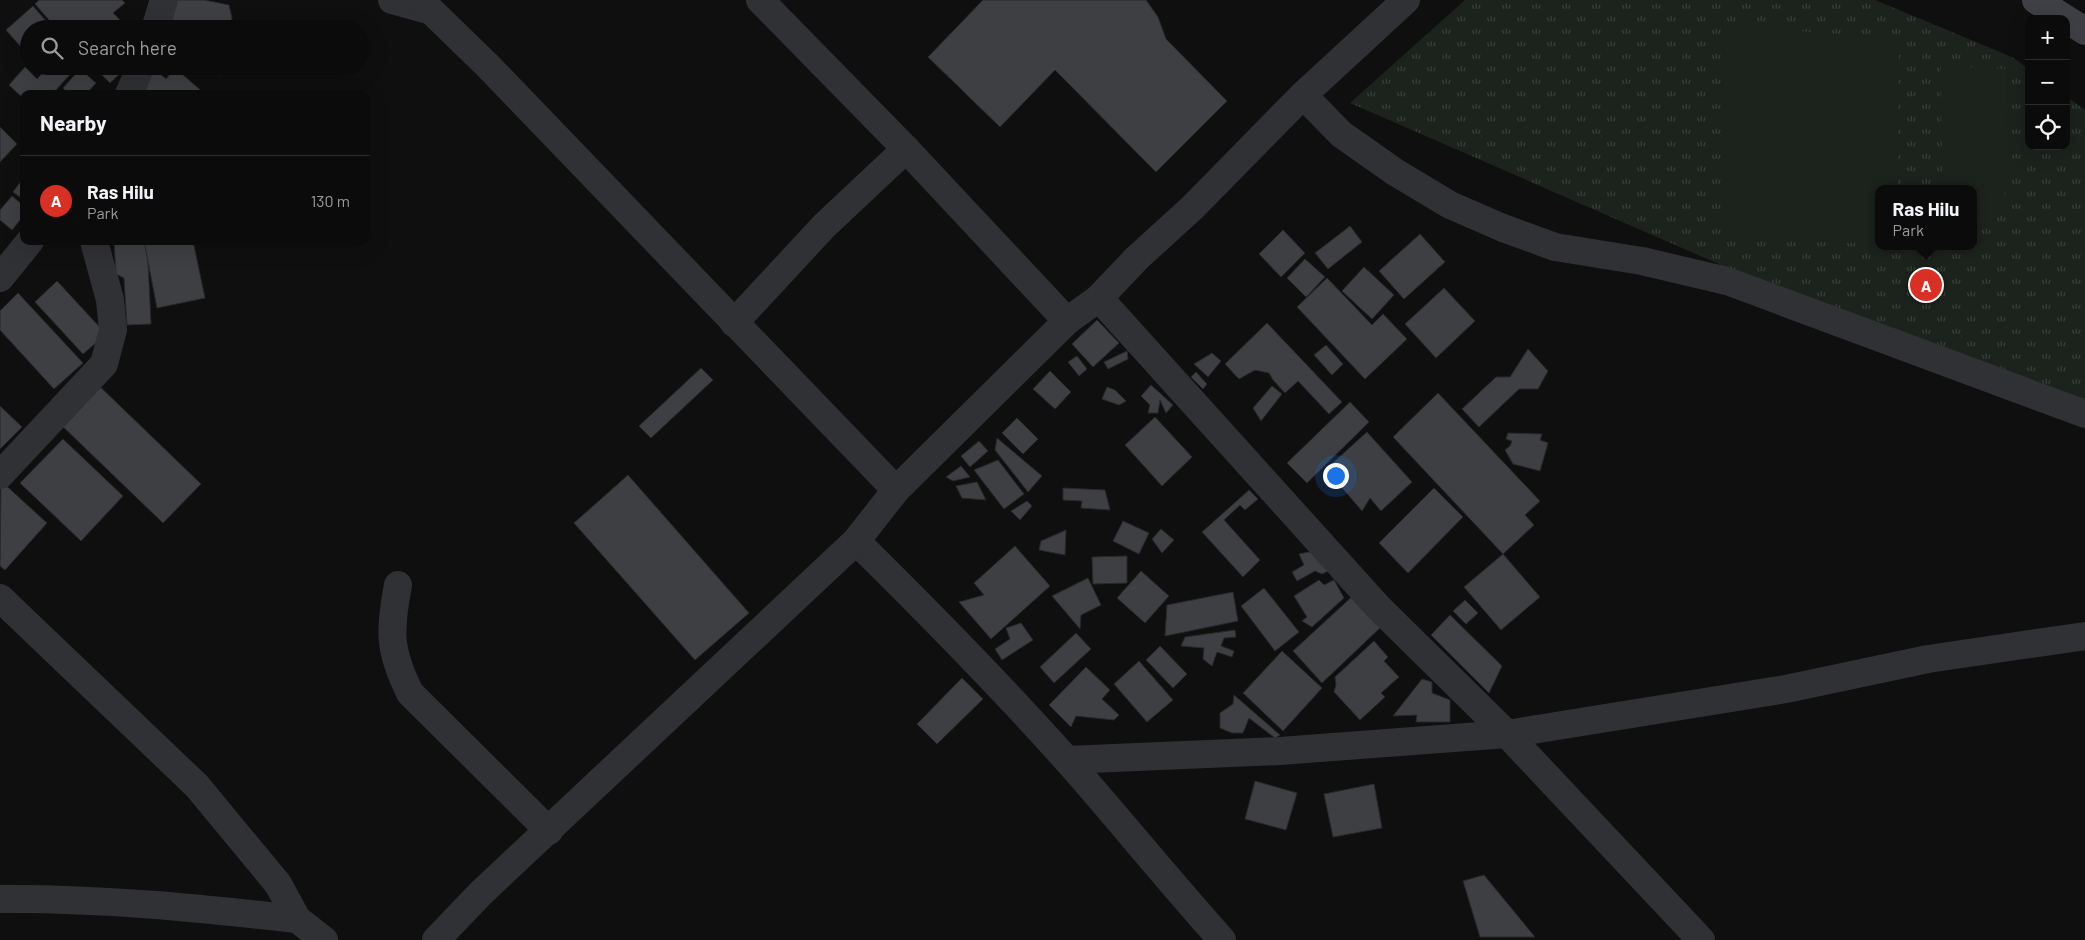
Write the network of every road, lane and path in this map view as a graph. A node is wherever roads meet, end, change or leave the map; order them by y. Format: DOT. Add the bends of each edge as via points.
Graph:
graph roads {
  1 [pos="164,0"];
  2 [pos="392,0"];
  3 [pos="760,0"];
  4 [pos="1406,0"];
  5 [pos="2036,0"];
  6 [pos="424,5"];
  7 [pos="158,20"];
  8 [pos="2085,31"];
  9 [pos="136,75"];
  10 [pos="131,90"];
  11 [pos="1302,95"];
  12 [pos="906,149"];
  13 [pos="95,245"];
  14 [pos="1099,298"];
  15 [pos="1067,321"];
  16 [pos="734,323"];
  17 [pos="2085,414"];
  18 [pos="0,476"];
  19 [pos="896,490"];
  20 [pos="856,541"];
  21 [pos="398,585"];
  22 [pos="0,598"];
  23 [pos="2085,636"];
  24 [pos="1507,734"];
  25 [pos="1067,760"];
  26 [pos="549,831"];
  27 [pos="0,899"];
  28 [pos="297,919"];
  29 [pos="324,940"];
  30 [pos="436,940"];
  31 [pos="1222,940"];
  32 [pos="1700,940"];
  1 -- 7 [label="street"];
  2 -- 6 [label="street"];
  3 -- 12 [label="street"];
  4 -- 11 [label="street"];
  5 -- 8 [label="main road"];
  6 -- 16 [label="street" via="488,66"];
  9 -- 10 [label="street"];
  11 -- 14 [label="street"];
  11 -- 17 [label="street" via="1341,134 1395,172 1450,205 1503,228 1555,247 1642,261 1727,281"];
  12 -- 15 [label="street"];
  12 -- 16 [label="street" via="824,226"];
  13 -- 18 [label="street" via="110,300 113,330 104,364"];
  14 -- 15 [label="street"];
  14 -- 24 [label="street" via="1378,607"];
  15 -- 19 [label="street"];
  16 -- 19 [label="street"];
  19 -- 20 [label="street"];
  20 -- 25 [label="street" via="972,656"];
  20 -- 26 [label="street"];
  21 -- 26 [label="street" via="391,644 398,669 410,693"];
  22 -- 28 [label="street" via="197,786 278,884"];
  23 -- 24 [label="street" via="1928,659 1786,689"];
  24 -- 25 [label="street" via="1280,751"];
  24 -- 32 [label="street"];
  25 -- 31 [label="street"];
  26 -- 30 [label="street" via="481,893"];
  27 -- 28 [label="street" via="150,902"];
  28 -- 29 [label="street"];
}
